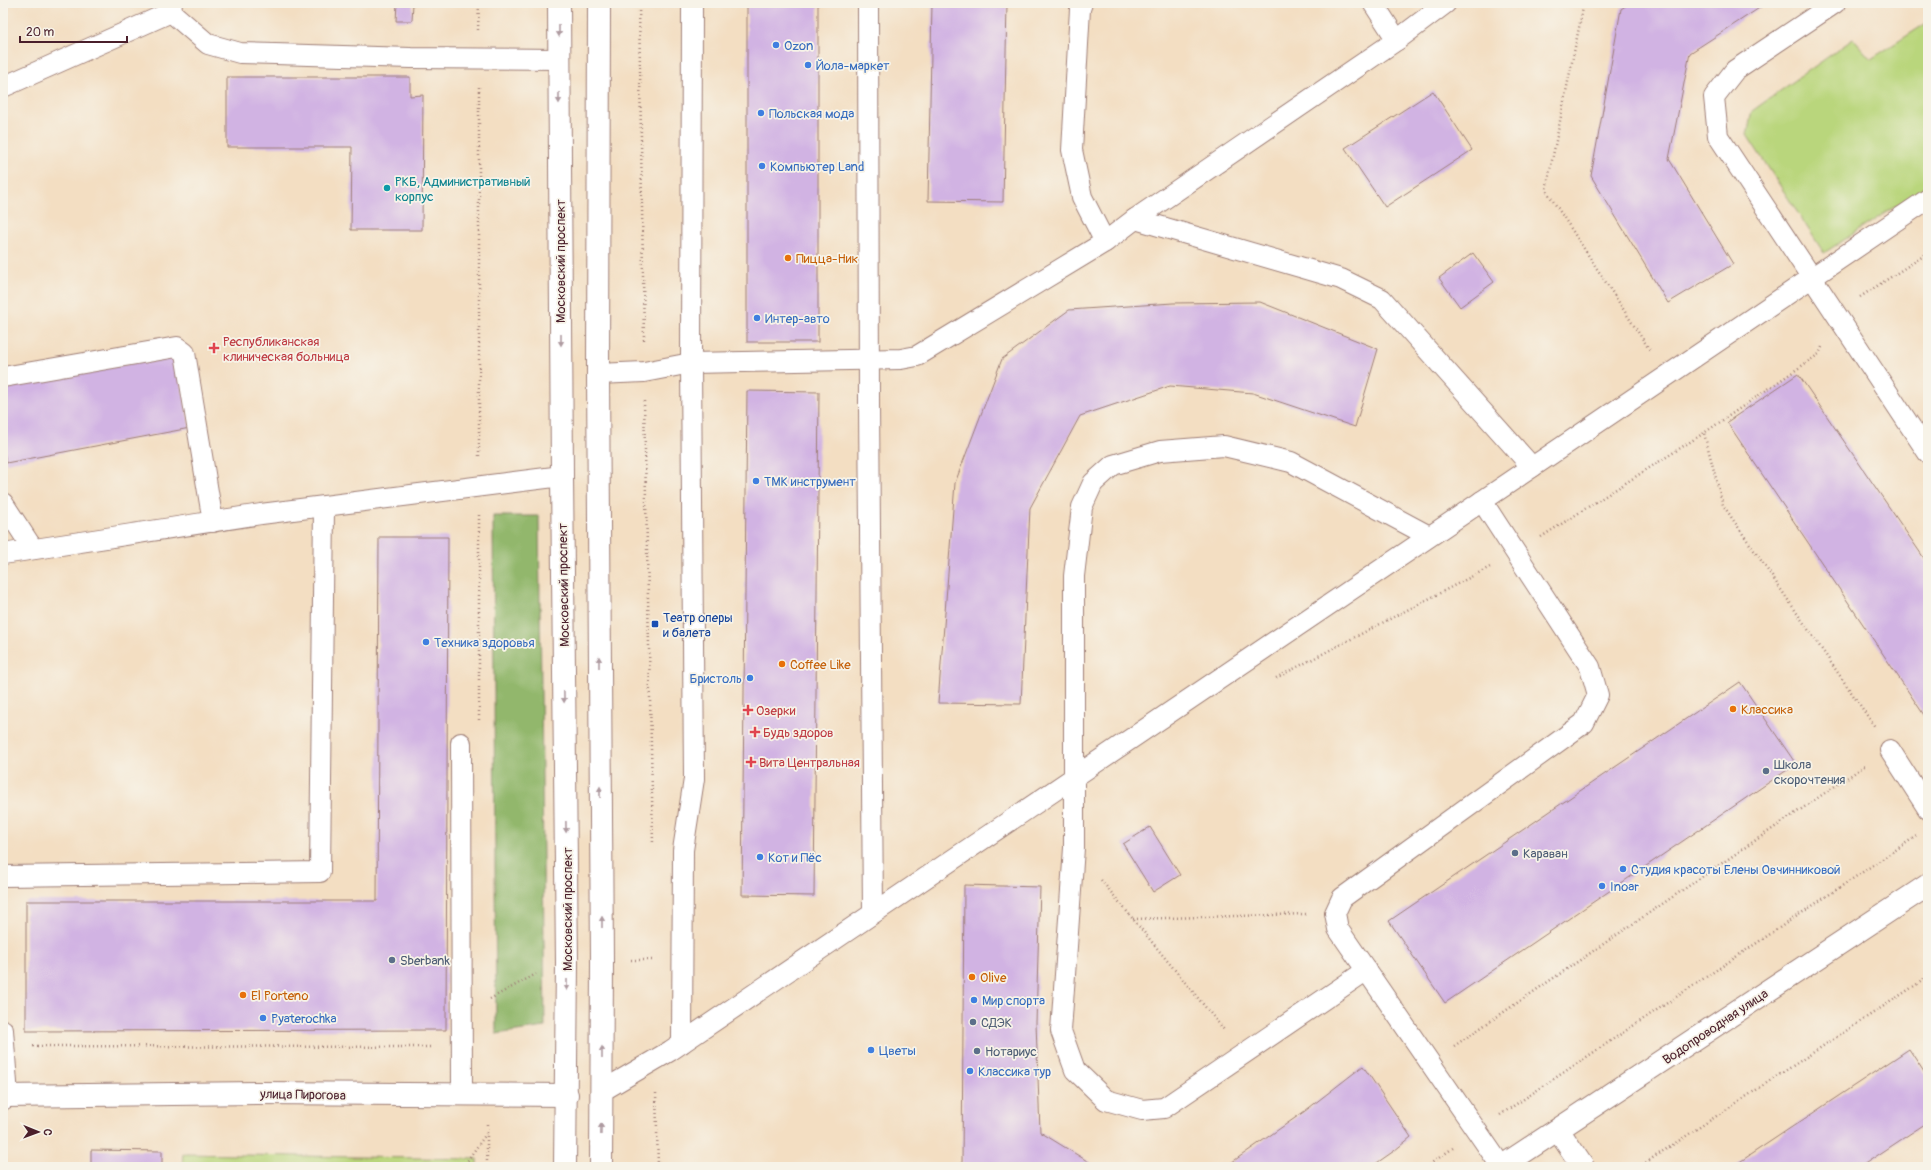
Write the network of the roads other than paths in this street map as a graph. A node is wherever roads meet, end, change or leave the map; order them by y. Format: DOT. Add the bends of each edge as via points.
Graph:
graph roads {
  1 [pos="559,3"];
  2 [pos="599,3"];
  3 [pos="692,3"];
  4 [pos="868,3"];
  5 [pos="1082,3"];
  6 [pos="1373,3"];
  7 [pos="1446,3"];
  8 [pos="1835,3"];
  9 [pos="171,7"];
  10 [pos="1396,40"];
  11 [pos="559,59"];
  12 [pos="3,87"];
  13 [pos="1928,199"];
  14 [pos="1135,219"];
  15 [pos="1105,242"];
  16 [pos="1812,277"];
  17 [pos="869,359"];
  18 [pos="691,362"];
  19 [pos="598,374"];
  20 [pos="3,377"];
  21 [pos="1928,453"];
  22 [pos="1532,467"];
  23 [pos="562,476"];
  24 [pos="1482,501"];
  25 [pos="3,503"];
  26 [pos="324,506"];
  27 [pos="212,522"];
  28 [pos="1429,536"];
  29 [pos="33,549"];
  30 [pos="3,554"];
  31 [pos="462,743"];
  32 [pos="1890,750"];
  33 [pos="1074,777"];
  34 [pos="1928,809"];
  35 [pos="3,876"];
  36 [pos="1928,885"];
  37 [pos="873,913"];
  38 [pos="1367,970"];
  39 [pos="3,1030"];
  40 [pos="682,1043"];
  41 [pos="602,1091"];
  42 [pos="462,1095"];
  43 [pos="567,1095"];
  44 [pos="5,1097"];
  45 [pos="1558,1130"];
  46 [pos="565,1167"];
  47 [pos="601,1167"];
  48 [pos="1501,1167"];
  49 [pos="1583,1167"];
  1 -- 11 [label="main road, Московский проспект, one-way"];
  2 -- 19 [label="main road"];
  3 -- 18 [label="lane"];
  4 -- 17 [label="lane"];
  5 -- 15 [label="lane" via="1072,150 1082,197"];
  6 -- 10 [label="lane"];
  7 -- 10 [label="lane"];
  8 -- 16 [label="lane" via="1735,70 1714,98 1718,136"];
  9 -- 11 [label="lane" via="208,44 240,52 419,58"];
  9 -- 12 [label="lane"];
  10 -- 14 [label="lane"];
  11 -- 23 [label="main road, Московский проспект, one-way"];
  13 -- 16 [label="lane"];
  14 -- 15 [label="lane"];
  14 -- 22 [label="lane" via="1341,280 1382,299"];
  15 -- 17 [label="lane" via="917,356"];
  16 -- 21 [label="lane"];
  16 -- 22 [label="lane"];
  17 -- 18 [label="lane"];
  17 -- 37 [label="lane"];
  18 -- 19 [label="lane" via="644,372"];
  18 -- 40 [label="lane" via="694,779 683,850"];
  41 -- 19 [label="main road, one-way"];
  20 -- 27 [label="lane" via="177,347 185,353"];
  22 -- 24 [label="lane"];
  23 -- 26 [label="lane"];
  23 -- 43 [label="main road, Московский проспект, one-way"];
  24 -- 28 [label="lane"];
  24 -- 38 [label="lane" via="1590,667 1598,695 1584,723 1342,898 1335,913 1338,929"];
  25 -- 29 [label="lane"];
  26 -- 27 [label="lane"];
  26 -- 35 [label="lane" via="320,872"];
  27 -- 29 [label="lane"];
  28 -- 33 [label="lane"];
  28 -- 33 [label="lane" via="1291,462 1224,446 1160,451 1113,465 1093,482 1082,507 1074,576"];
  29 -- 30 [label="lane"];
  31 -- 42 [label="lane"];
  32 -- 34 [label="lane"];
  33 -- 37 [label="lane"];
  33 -- 38 [label="lane" via="1074,848 1061,1030 1075,1070 1106,1100 1142,1110 1164,1108"];
  36 -- 45 [label="main road, Водопроводная улица"];
  37 -- 40 [label="lane"];
  38 -- 48 [label="lane"];
  39 -- 44 [label="lane"];
  40 -- 41 [label="lane"];
  41 -- 43 [label="main road, улица Пирогова"];
  47 -- 41 [label="main road, one-way"];
  42 -- 43 [label="main road, улица Пирогова"];
  42 -- 44 [label="main road, улица Пирогова" via="258,1093"];
  43 -- 46 [label="main road, Московский проспект"];
  45 -- 48 [label="main road, Водопроводная улица"];
  45 -- 49 [label="main road"];
}
